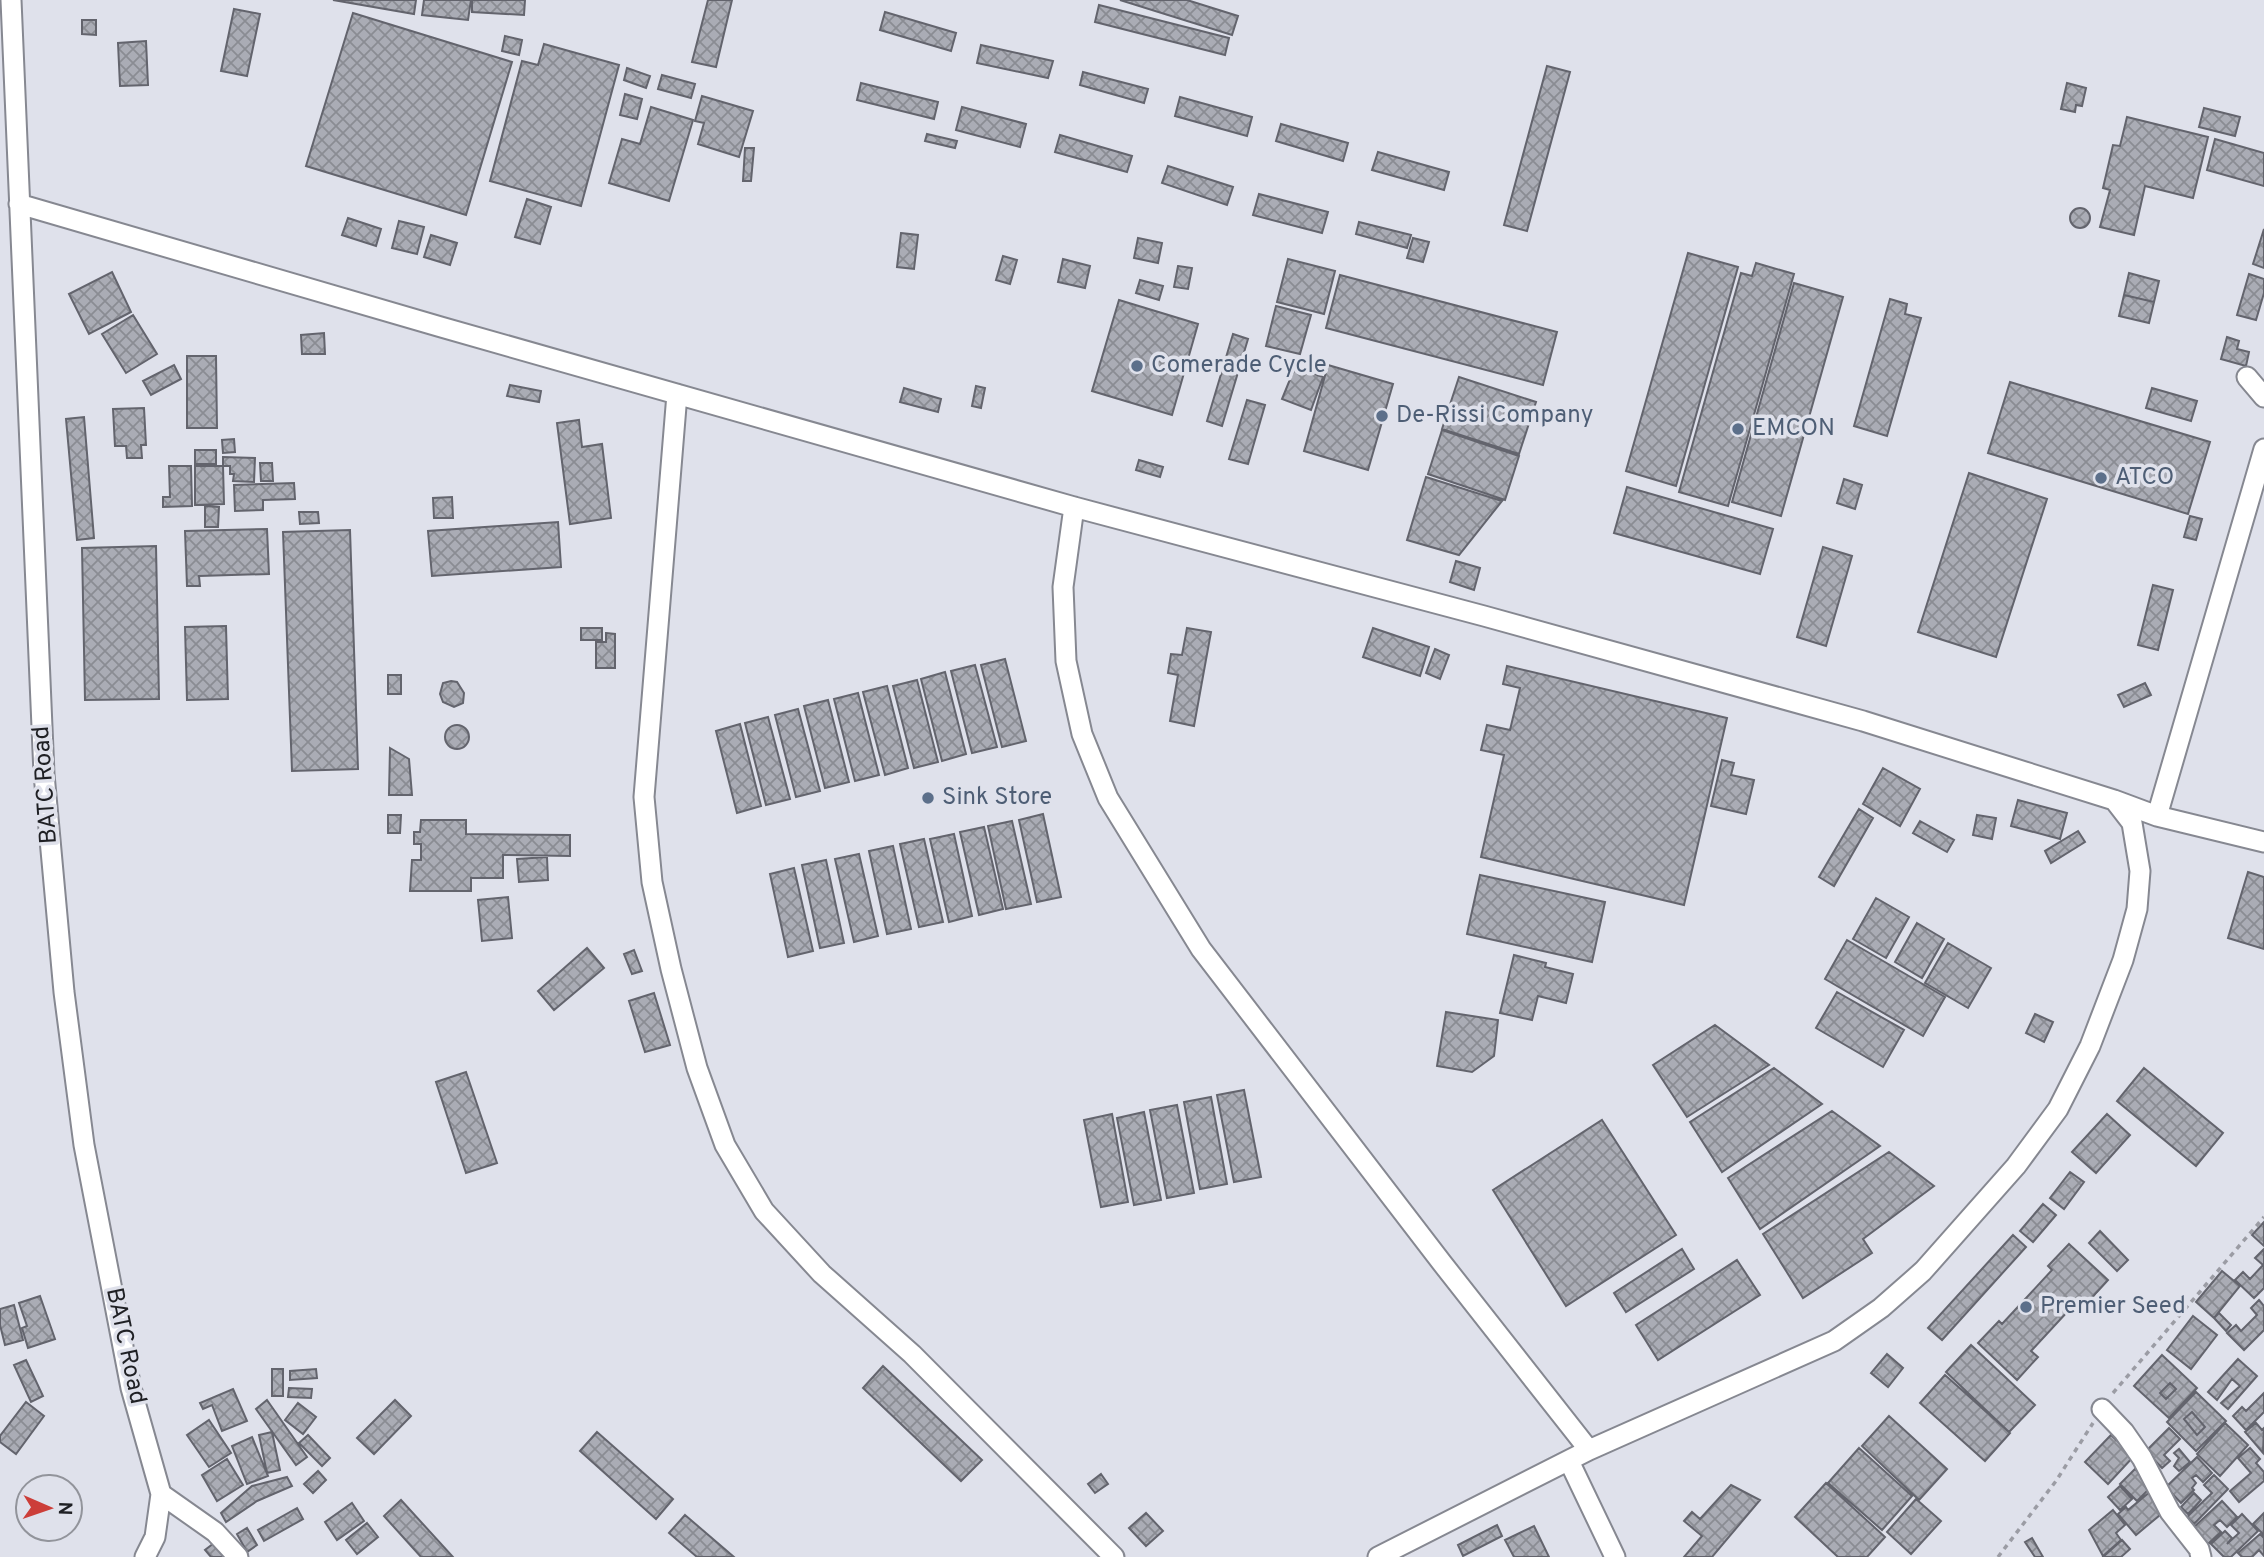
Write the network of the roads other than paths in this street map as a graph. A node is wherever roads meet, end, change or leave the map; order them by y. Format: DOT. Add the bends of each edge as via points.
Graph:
graph roads {
  1 [pos="11,0"];
  2 [pos="19,204"];
  3 [pos="2247,377"];
  4 [pos="677,394"];
  5 [pos="2264,397"];
  6 [pos="2264,449"];
  7 [pos="1074,507"];
  8 [pos="2114,800"];
  9 [pos="2157,816"];
  10 [pos="2264,842"];
  11 [pos="2102,1409"];
  12 [pos="1589,1450"];
  13 [pos="1569,1461"];
  14 [pos="161,1494"];
  15 [pos="145,1557"];
  16 [pos="238,1557"];
  17 [pos="1114,1557"];
  18 [pos="1378,1557"];
  19 [pos="1615,1557"];
  20 [pos="2201,1557"];
  1 -- 2 [label="street, BATC Road"];
  2 -- 4 [label="street"];
  2 -- 14 [label="street, BATC Road" via="44,774 64,992 84,1145 131,1388"];
  3 -- 5 [label="street"];
  4 -- 7 [label="street"];
  4 -- 17 [label="street" via="644,797 652,882 671,969 697,1068 725,1145 764,1211 822,1274 912,1354"];
  6 -- 9 [label="street"];
  7 -- 8 [label="street" via="1863,721"];
  7 -- 12 [label="street" via="1063,587 1066,661 1082,734 1108,798 1201,949"];
  8 -- 9 [label="street"];
  8 -- 12 [label="street" via="2132,823 2140,871 2137,909 2090,1046 2058,1109 2016,1166 1923,1271 1834,1341"];
  9 -- 10 [label="street"];
  11 -- 20 [label="street" via="2142,1458 2170,1512"];
  12 -- 13 [label="street"];
  13 -- 18 [label="street"];
  13 -- 19 [label="street"];
  14 -- 15 [label="street, BATC Road" via="155,1537"];
  14 -- 16 [label="street" via="215,1532"];
}
